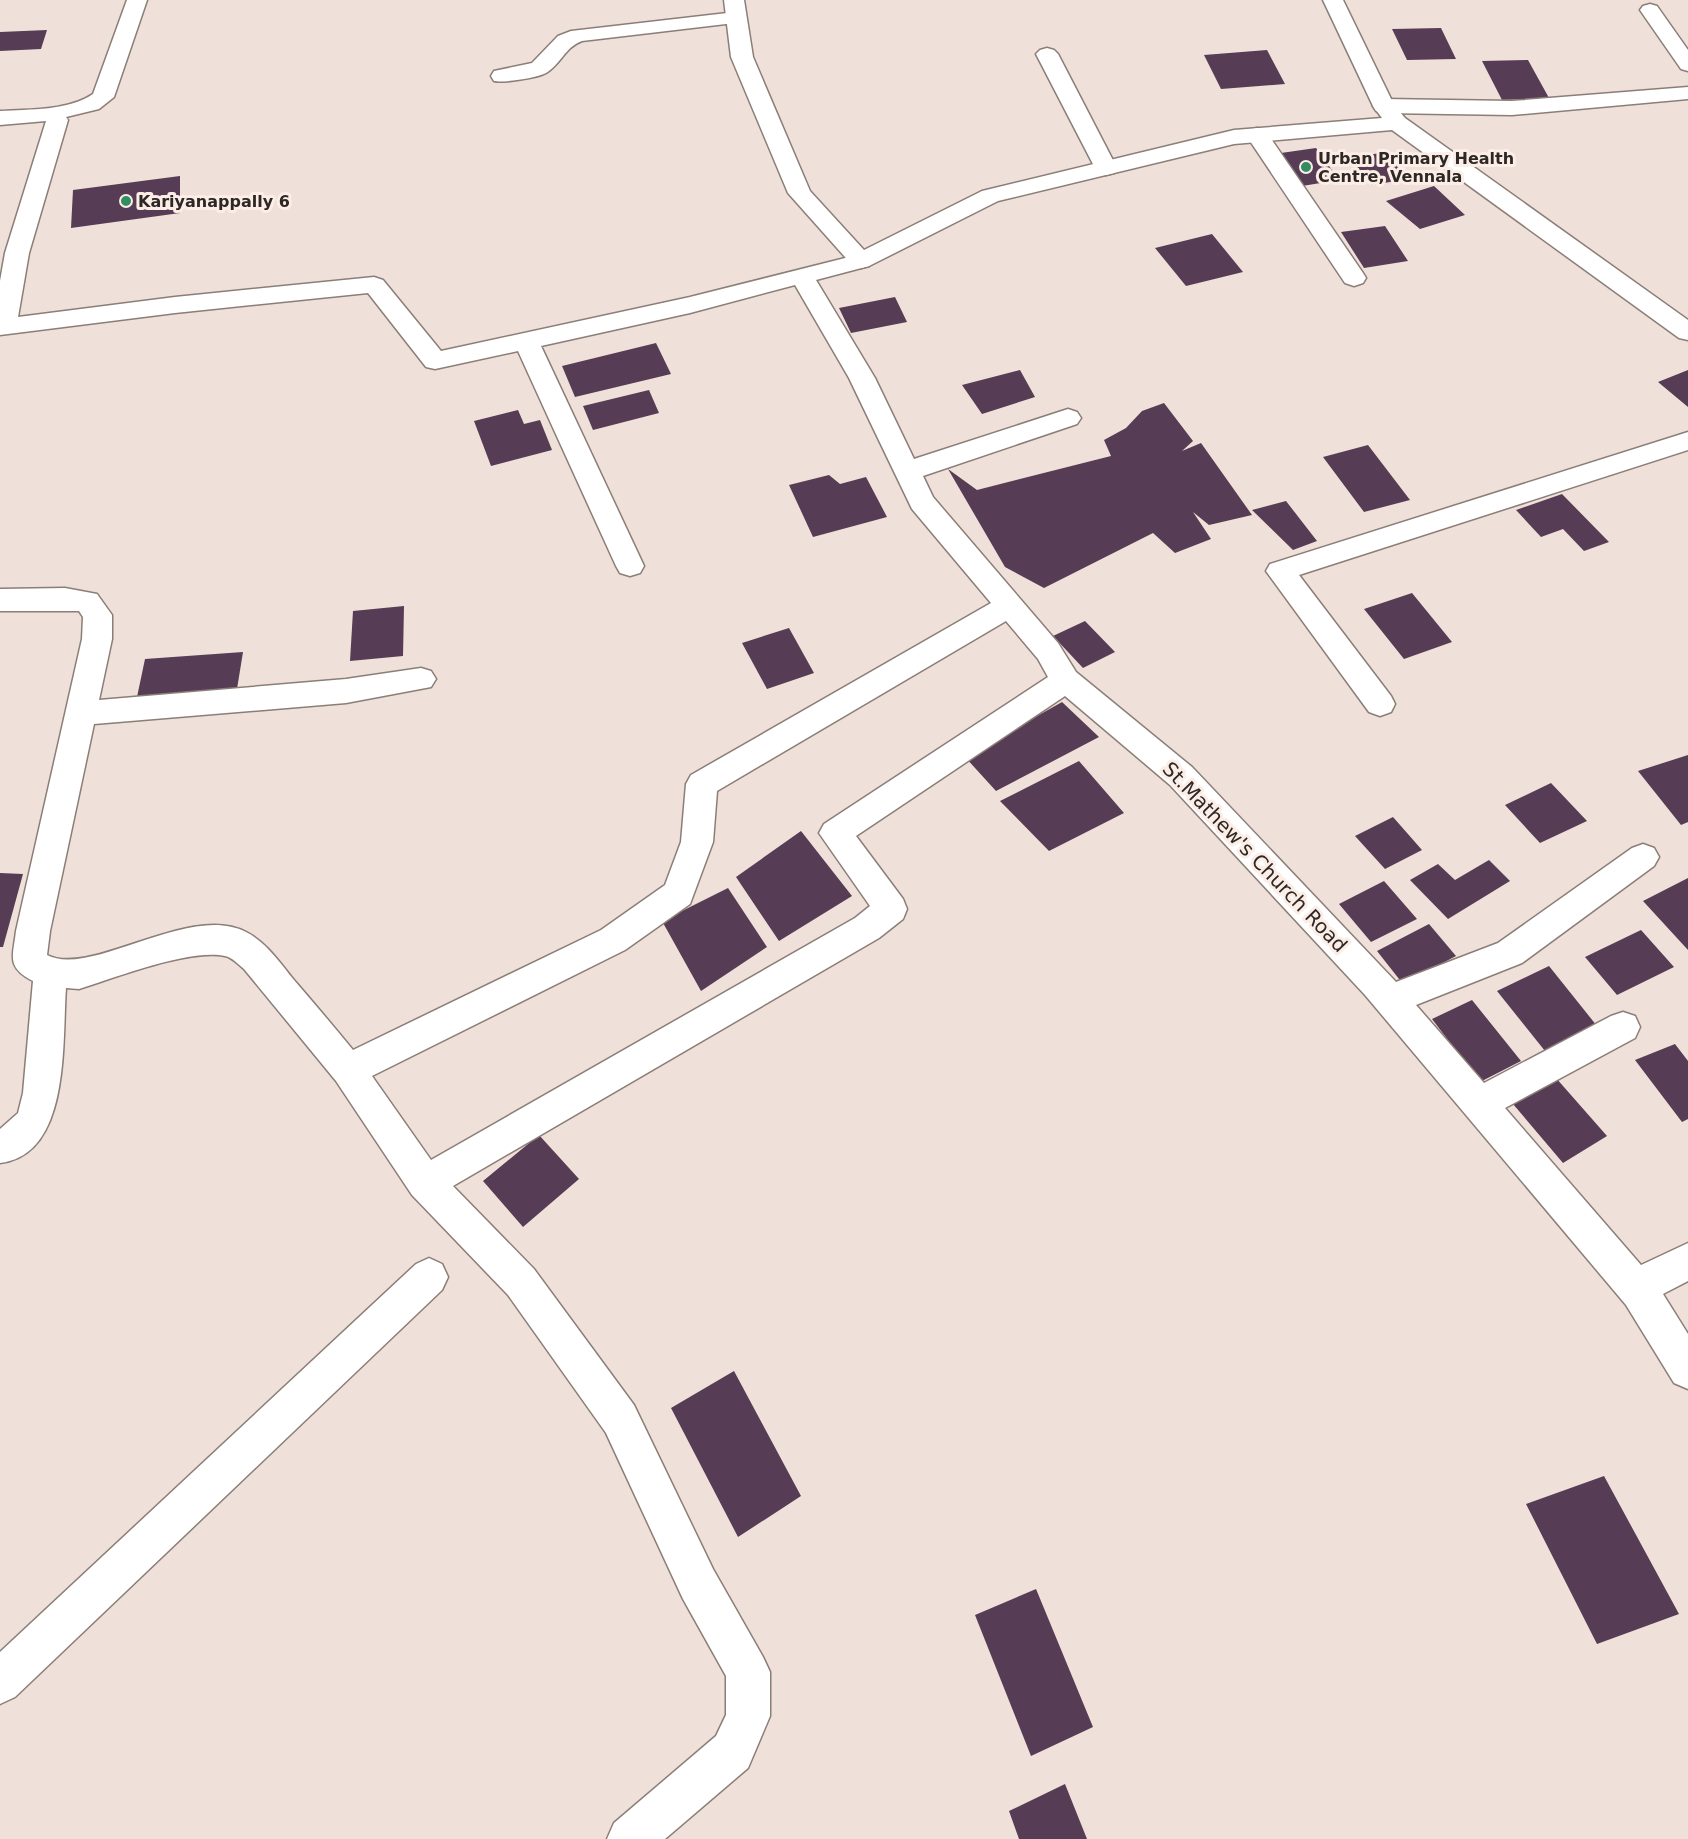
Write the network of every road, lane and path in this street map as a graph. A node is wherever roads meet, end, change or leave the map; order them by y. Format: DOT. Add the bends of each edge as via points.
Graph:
graph roads {
  1 [pos="137,0"];
  2 [pos="1333,0"];
  3 [pos="735,9"];
  4 [pos="1650,10"];
  5 [pos="1047,54"];
  6 [pos="1688,65"];
  7 [pos="502,76"];
  8 [pos="1688,93"];
  9 [pos="50,114"];
  10 [pos="1391,115"];
  11 [pos="0,118"];
  12 [pos="1257,135"];
  13 [pos="1106,168"];
  14 [pos="861,261"];
  15 [pos="802,276"];
  16 [pos="1354,278"];
  17 [pos="2,327"];
  18 [pos="1688,332"];
  19 [pos="526,340"];
  20 [pos="1068,418"];
  21 [pos="1688,441"];
  22 [pos="907,471"];
  23 [pos="630,566"];
  24 [pos="0,600"];
  25 [pos="1010,605"];
  26 [pos="421,680"];
  27 [pos="1066,680"];
  28 [pos="1380,704"];
  29 [pos="81,713"];
  30 [pos="1642,857"];
  31 [pos="50,974"];
  32 [pos="1391,999"];
  33 [pos="1623,1027"];
  34 [pos="348,1070"];
  35 [pos="1479,1104"];
  36 [pos="0,1146"];
  37 [pos="425,1183"];
  38 [pos="1688,1261"];
  39 [pos="429,1277"];
  40 [pos="1636,1288"];
  41 [pos="1688,1369"];
  42 [pos="0,1682"];
  43 [pos="630,1839"];
  1 -- 9 [label="street" via="103,97 85,106"];
  2 -- 10 [label="street"];
  3 -- 7 [label="street" via="578,35 565,40 539,68"];
  3 -- 14 [label="street" via="742,57 799,193"];
  4 -- 6 [label="street"];
  5 -- 13 [label="street"];
  8 -- 10 [label="street"];
  9 -- 11 [label="street"];
  9 -- 17 [label="street" via="57,120 17,254"];
  10 -- 12 [label="street"];
  10 -- 18 [label="street"];
  12 -- 13 [label="street"];
  12 -- 16 [label="street"];
  13 -- 14 [label="street" via="990,196"];
  14 -- 15 [label="street"];
  15 -- 19 [label="street"];
  15 -- 22 [label="street, St.Mathew's Church Road" via="862,378"];
  17 -- 19 [label="street" via="374,285 435,361"];
  19 -- 23 [label="street"];
  20 -- 22 [label="street"];
  21 -- 28 [label="street" via="1280,571"];
  22 -- 25 [label="street, St.Mathew's Church Road" via="922,502"];
  24 -- 29 [label="street" via="87,602 98,615 97,639"];
  25 -- 27 [label="street, St.Mathew's Church Road"];
  25 -- 34 [label="street" via="702,784 697,842 678,894 613,940"];
  26 -- 29 [label="street" via="346,691"];
  27 -- 32 [label="street, St.Mathew's Church Road" via="1181,776"];
  27 -- 37 [label="street" via="835,833 891,909 867,928"];
  29 -- 31 [label="street" via="33,931 30,962"];
  30 -- 32 [label="street" via="1510,953"];
  31 -- 34 [label="street" via="79,974 165,947 209,940 235,942 256,959"];
  31 -- 36 [label="street" via="41,1093 33,1122 9,1145"];
  32 -- 35 [label="street, St.Mathew's Church Road"];
  33 -- 35 [label="street"];
  34 -- 37 [label="street"];
  35 -- 40 [label="street, St.Mathew's Church Road"];
  37 -- 43 [label="street" via="521,1281 620,1419 698,1584 748,1672 748,1716 732,1752"];
  38 -- 40 [label="street"];
  39 -- 42 [label="street"];
  40 -- 41 [label="street, St.Mathew's Church Road"];
}
